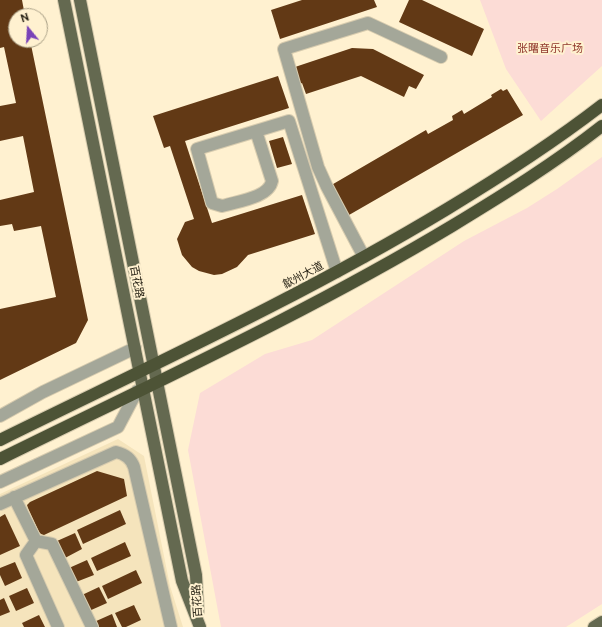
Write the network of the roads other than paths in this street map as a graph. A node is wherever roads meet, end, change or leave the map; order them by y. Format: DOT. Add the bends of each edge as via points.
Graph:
graph roads {
  1 [pos="64,0"];
  2 [pos="80,0"];
  3 [pos="441,57"];
  4 [pos="602,104"];
  5 [pos="602,126"];
  6 [pos="256,131"];
  7 [pos="364,257"];
  8 [pos="337,272"];
  9 [pos="135,348"];
  10 [pos="154,364"];
  11 [pos="140,371"];
  12 [pos="157,382"];
  13 [pos="140,390"];
  14 [pos="0,416"];
  15 [pos="0,440"];
  16 [pos="0,459"];
  17 [pos="0,482"];
  18 [pos="14,497"];
  19 [pos="0,504"];
  20 [pos="36,541"];
  21 [pos="602,622"];
  22 [pos="199,626"];
  23 [pos="58,627"];
  24 [pos="92,627"];
  25 [pos="171,627"];
  26 [pos="594,627"];
  1 -- 9 [label="main road, 百花路"];
  2 -- 10 [label="main road, 百花路"];
  3 -- 7 [label="street" via="368,23 284,50 318,167"];
  4 -- 7 [label="highway, 歙州大道" via="548,145"];
  5 -- 12 [label="highway" via="557,159 422,244 298,312"];
  6 -- 6 [label="street" via="197,149 212,204 226,205 263,193 270,187 272,181"];
  6 -- 8 [label="street" via="289,121"];
  7 -- 8 [label="highway, 歙州大道"];
  8 -- 10 [label="highway, 歙州大道"];
  9 -- 11 [label="main road, 百花路"];
  9 -- 14 [label="street" via="43,392"];
  10 -- 11 [label="highway, 歙州大道"];
  10 -- 12 [label="main road, 百花路"];
  11 -- 13 [label="main road, 百花路"];
  11 -- 15 [label="highway, 歙州大道"];
  12 -- 13 [label="highway"];
  12 -- 22 [label="main road, 百花路" via="196,575"];
  13 -- 16 [label="highway"];
  13 -- 17 [label="street" via="118,427"];
  13 -- 22 [label="main road, 百花路" via="182,581"];
  18 -- 19 [label="street"];
  18 -- 20 [label="street"];
  18 -- 25 [label="street" via="116,452 126,456 134,467"];
  20 -- 23 [label="street" via="26,555"];
  20 -- 24 [label="street" via="52,544"];
  21 -- 26 [label="main road"];
}
